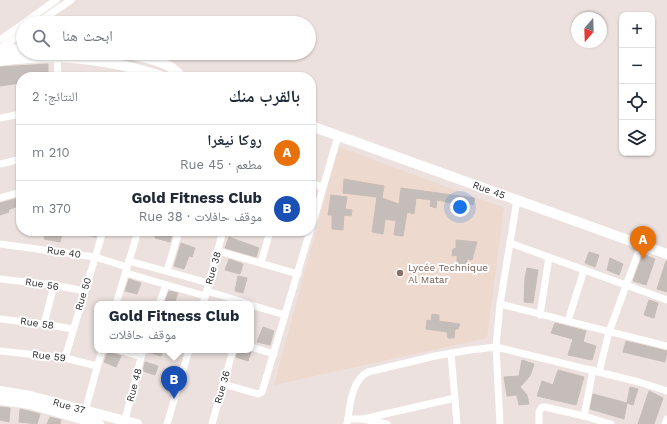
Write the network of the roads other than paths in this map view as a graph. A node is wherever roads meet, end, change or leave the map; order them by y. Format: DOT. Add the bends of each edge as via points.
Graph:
graph roads {
  1 [pos="56,0"];
  2 [pos="71,0"];
  3 [pos="33,16"];
  4 [pos="47,16"];
  5 [pos="16,27"];
  6 [pos="1,37"];
  7 [pos="16,40"];
  8 [pos="16,50"];
  9 [pos="2,54"];
  10 [pos="16,55"];
  11 [pos="57,60"];
  12 [pos="92,60"];
  13 [pos="150,60"];
  14 [pos="58,72"];
  15 [pos="148,72"];
  16 [pos="177,72"];
  17 [pos="16,115"];
  18 [pos="0,118"];
  19 [pos="316,128"];
  20 [pos="338,136"];
  21 [pos="16,160"];
  22 [pos="0,164"];
  23 [pos="316,185"];
  24 [pos="322,187"];
  25 [pos="16,195"];
  26 [pos="0,198"];
  27 [pos="517,200"];
  28 [pos="316,210"];
  29 [pos="101,236"];
  30 [pos="136,236"];
  31 [pos="178,236"];
  32 [pos="222,236"];
  33 [pos="269,236"];
  34 [pos="309,236"];
  35 [pos="510,243"];
  36 [pos="0,244"];
  37 [pos="641,245"];
  38 [pos="218,250"];
  39 [pos="667,254"];
  40 [pos="95,257"];
  41 [pos="549,257"];
  42 [pos="261,263"];
  43 [pos="127,267"];
  44 [pos="584,270"];
  45 [pos="167,271"];
  46 [pos="298,274"];
  47 [pos="0,279"];
  48 [pos="208,283"];
  49 [pos="166,284"];
  50 [pos="626,284"];
  51 [pos="54,285"];
  52 [pos="84,291"];
  53 [pos="206,294"];
  54 [pos="667,300"];
  55 [pos="117,301"];
  56 [pos="160,301"];
  57 [pos="203,301"];
  58 [pos="236,301"];
  59 [pos="500,304"];
  60 [pos="254,306"];
  61 [pos="540,314"];
  62 [pos="285,315"];
  63 [pos="0,319"];
  64 [pos="568,321"];
  65 [pos="44,324"];
  66 [pos="73,329"];
  67 [pos="609,332"];
  68 [pos="667,346"];
  69 [pos="496,347"];
  70 [pos="254,348"];
  71 [pos="0,351"];
  72 [pos="101,353"];
  73 [pos="188,353"];
  74 [pos="232,353"];
  75 [pos="142,354"];
  76 [pos="274,354"];
  77 [pos="450,354"];
  78 [pos="65,358"];
  79 [pos="97,366"];
  80 [pos="596,371"];
  81 [pos="223,384"];
  82 [pos="0,391"];
  83 [pos="667,391"];
  84 [pos="455,398"];
  85 [pos="0,400"];
  86 [pos="85,411"];
  87 [pos="584,416"];
  88 [pos="363,419"];
  89 [pos="667,419"];
  90 [pos="68,420"];
  91 [pos="124,420"];
  92 [pos="347,421"];
  93 [pos="99,424"];
  94 [pos="137,424"];
  95 [pos="167,424"];
  96 [pos="212,424"];
  97 [pos="387,424"];
  98 [pos="457,424"];
  99 [pos="500,424"];
  100 [pos="539,424"];
  101 [pos="611,424"];
  102 [pos="665,424"];
  1 -- 3 [label="street"];
  2 -- 4 [label="street"];
  5 -- 6 [label="street"];
  6 -- 9 [label="street"];
  7 -- 9 [label="street"];
  8 -- 9 [label="street"];
  9 -- 10 [label="street"];
  11 -- 14 [label="street"];
  12 -- 15 [label="street"];
  13 -- 16 [label="street" via="167,65"];
  17 -- 18 [label="street"];
  19 -- 20 [label="street, Rue 45"];
  20 -- 24 [label="street"];
  20 -- 27 [label="street, Rue 45"];
  21 -- 22 [label="street"];
  23 -- 24 [label="street"];
  24 -- 28 [label="street"];
  25 -- 26 [label="street"];
  27 -- 35 [label="street"];
  27 -- 37 [label="street, Rue 45"];
  29 -- 40 [label="street, Rue 50"];
  30 -- 43 [label="street"];
  31 -- 45 [label="street"];
  32 -- 38 [label="street, Rue 38"];
  33 -- 42 [label="street"];
  34 -- 46 [label="street"];
  35 -- 41 [label="street"];
  35 -- 59 [label="street"];
  36 -- 40 [label="street, Rue 40"];
  37 -- 39 [label="street, Rue 45"];
  37 -- 50 [label="street"];
  38 -- 42 [label="street"];
  38 -- 48 [label="street, Rue 38"];
  40 -- 43 [label="street, Rue 40"];
  40 -- 52 [label="street, Rue 50"];
  41 -- 44 [label="street"];
  41 -- 61 [label="street"];
  42 -- 46 [label="street"];
  43 -- 45 [label="street, Rue 40"];
  43 -- 49 [label="street, Rue 40"];
  43 -- 55 [label="street"];
  44 -- 50 [label="street"];
  44 -- 64 [label="street"];
  45 -- 48 [label="street, Rue 40"];
  46 -- 62 [label="street"];
  47 -- 51 [label="street, Rue 56"];
  48 -- 53 [label="street, Rue 38"];
  49 -- 53 [label="street, Rue 40"];
  49 -- 56 [label="street"];
  50 -- 54 [label="street"];
  50 -- 67 [label="street"];
  51 -- 52 [label="street, Rue 56"];
  51 -- 65 [label="street"];
  52 -- 66 [label="street, Rue 50"];
  53 -- 57 [label="street, Rue 38"];
  53 -- 58 [label="street, Rue 40"];
  59 -- 61 [label="street"];
  59 -- 69 [label="street"];
  60 -- 62 [label="street, Rue 40"];
  61 -- 64 [label="street"];
  62 -- 76 [label="street"];
  63 -- 65 [label="street, Rue 58"];
  64 -- 67 [label="street"];
  65 -- 66 [label="street, Rue 58"];
  66 -- 78 [label="street, Rue 50"];
  67 -- 68 [label="street"];
  67 -- 80 [label="street"];
  69 -- 77 [label="street"];
  69 -- 80 [label="street"];
  69 -- 99 [label="street"];
  70 -- 76 [label="street"];
  71 -- 78 [label="street, Rue 59"];
  72 -- 79 [label="street"];
  73 -- 95 [label="street"];
  74 -- 81 [label="street, Rue 36"];
  75 -- 91 [label="street, Rue 48"];
  76 -- 81 [label="street" via="264,389 260,393"];
  77 -- 84 [label="street"];
  77 -- 92 [label="street" via="363,374 354,388"];
  78 -- 79 [label="street, Rue 59"];
  79 -- 86 [label="street"];
  80 -- 83 [label="street"];
  80 -- 87 [label="street"];
  81 -- 96 [label="street, Rue 36"];
  82 -- 86 [label="street, Rue 37" via="30,396"];
  84 -- 88 [label="street"];
  84 -- 98 [label="street"];
  85 -- 90 [label="street, Rue 37" via="30,404"];
  86 -- 91 [label="street, Rue 37"];
  87 -- 100 [label="street" via="542,407 539,412"];
  87 -- 101 [label="street"];
  88 -- 92 [label="street"];
  88 -- 97 [label="street"];
  89 -- 102 [label="street"];
  90 -- 93 [label="street, Rue 37"];
  91 -- 94 [label="street, Rue 37"];
}
